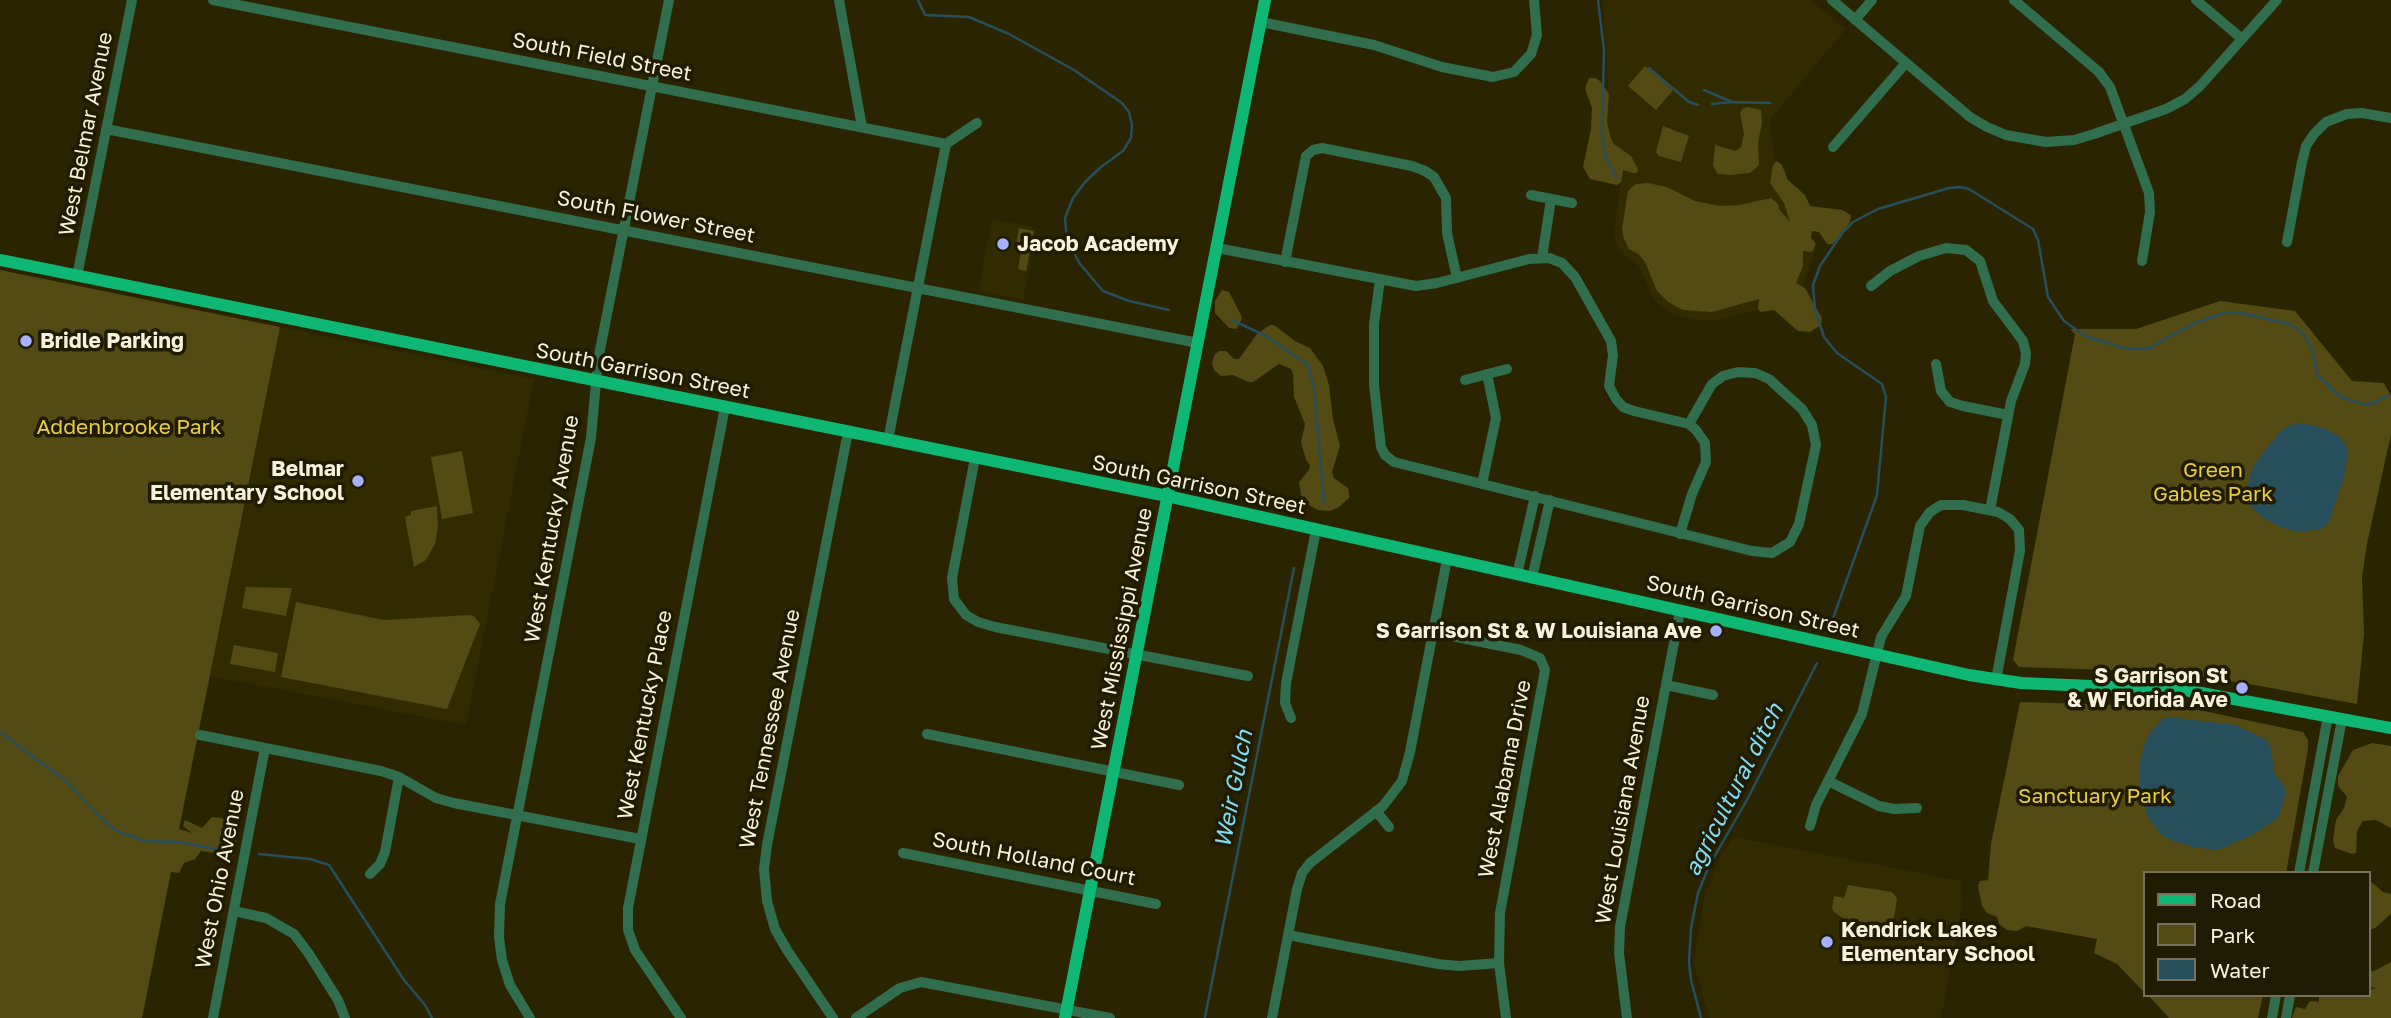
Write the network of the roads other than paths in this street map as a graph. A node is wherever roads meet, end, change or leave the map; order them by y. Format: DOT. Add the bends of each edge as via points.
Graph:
graph roads {
  1 [pos="132,0"];
  2 [pos="213,0"];
  3 [pos="669,0"];
  4 [pos="839,0"];
  5 [pos="1265,0"];
  6 [pos="1534,0"];
  7 [pos="1832,0"];
  8 [pos="1872,0"];
  9 [pos="2014,0"];
  10 [pos="2196,0"];
  11 [pos="2277,0"];
  12 [pos="1855,20"];
  13 [pos="1261,22"];
  14 [pos="2241,38"];
  15 [pos="1905,64"];
  16 [pos="652,86"];
  17 [pos="2391,118"];
  18 [pos="977,123"];
  19 [pos="2124,124"];
  20 [pos="862,127"];
  21 [pos="106,128"];
  22 [pos="946,144"];
  23 [pos="1833,147"];
  24 [pos="1531,195"];
  25 [pos="1551,199"];
  26 [pos="1572,203"];
  27 [pos="623,230"];
  28 [pos="2287,242"];
  29 [pos="1217,248"];
  30 [pos="1542,258"];
  31 [pos="0,260"];
  32 [pos="2142,261"];
  33 [pos="1285,262"];
  34 [pos="78,276"];
  35 [pos="1457,278"];
  36 [pos="1380,280"];
  37 [pos="1871,286"];
  38 [pos="918,287"];
  39 [pos="1198,343"];
  40 [pos="1936,364"];
  41 [pos="1507,369"];
  42 [pos="1487,374"];
  43 [pos="1465,380"];
  44 [pos="595,381"];
  45 [pos="725,407"];
  46 [pos="2008,415"];
  47 [pos="1689,424"];
  48 [pos="848,432"];
  49 [pos="888,440"];
  50 [pos="975,458"];
  51 [pos="1482,484"];
  52 [pos="1167,496"];
  53 [pos="1535,496"];
  54 [pos="1550,500"];
  55 [pos="1990,510"];
  56 [pos="1316,530"];
  57 [pos="1680,534"];
  58 [pos="1447,559"];
  59 [pos="1517,575"];
  60 [pos="1532,578"];
  61 [pos="1679,611"];
  62 [pos="1432,632"];
  63 [pos="1136,654"];
  64 [pos="1876,655"];
  65 [pos="1248,676"];
  66 [pos="1996,680"];
  67 [pos="1665,685"];
  68 [pos="1713,695"];
  69 [pos="2328,716"];
  70 [pos="1291,718"];
  71 [pos="2343,719"];
  72 [pos="2391,729"];
  73 [pos="928,734"];
  74 [pos="200,735"];
  75 [pos="265,748"];
  76 [pos="1114,772"];
  77 [pos="399,776"];
  78 [pos="1828,781"];
  79 [pos="1179,785"];
  80 [pos="1917,808"];
  81 [pos="1376,811"];
  82 [pos="518,815"];
  83 [pos="1810,826"];
  84 [pos="1389,827"];
  85 [pos="640,839"];
  86 [pos="904,853"];
  87 [pos="2299,871"];
  88 [pos="2313,871"];
  89 [pos="370,874"];
  90 [pos="1090,890"];
  91 [pos="1156,904"];
  92 [pos="234,911"];
  93 [pos="1288,935"];
  94 [pos="1499,963"];
  95 [pos="2276,997"];
  96 [pos="2290,997"];
  97 [pos="1066,1014"];
  98 [pos="213,1018"];
  99 [pos="345,1018"];
  100 [pos="530,1018"];
  101 [pos="681,1018"];
  102 [pos="833,1018"];
  103 [pos="856,1018"];
  104 [pos="1110,1018"];
  105 [pos="1272,1018"];
  106 [pos="1506,1018"];
  107 [pos="1627,1018"];
  108 [pos="2272,1018"];
  109 [pos="2286,1018"];
  1 -- 21 [label="street, West Belmar Avenue"];
  2 -- 16 [label="street, South Field Street"];
  3 -- 16 [label="street, West Kentucky Avenue"];
  4 -- 20 [label="street"];
  5 -- 13 [label="main road, West Mississippi Avenue"];
  6 -- 13 [label="street" via="1536,39 1529,58 1518,69 1493,77 1442,67 1367,43"];
  7 -- 12 [label="street"];
  8 -- 12 [label="street"];
  9 -- 19 [label="street" via="2104,77"];
  10 -- 14 [label="street"];
  11 -- 14 [label="street"];
  12 -- 15 [label="street"];
  13 -- 29 [label="main road, West Mississippi Avenue"];
  14 -- 19 [label="street" via="2185,99"];
  15 -- 19 [label="street" via="1970,117 2015,138 2060,141"];
  15 -- 23 [label="street"];
  16 -- 20 [label="street, South Field Street"];
  16 -- 27 [label="street, West Kentucky Avenue"];
  17 -- 28 [label="street" via="2347,114 2326,122 2314,134 2304,154"];
  18 -- 22 [label="street"];
  19 -- 32 [label="street" via="2149,194"];
  20 -- 22 [label="street, South Field Street"];
  21 -- 27 [label="street, South Flower Street"];
  21 -- 34 [label="street, West Belmar Avenue"];
  22 -- 38 [label="street"];
  24 -- 25 [label="street"];
  25 -- 26 [label="street"];
  25 -- 30 [label="street"];
  27 -- 38 [label="street, South Flower Street"];
  27 -- 44 [label="street, West Kentucky Avenue"];
  29 -- 33 [label="street"];
  29 -- 39 [label="main road, West Mississippi Avenue"];
  30 -- 35 [label="street"];
  30 -- 47 [label="street" via="1557,261 1570,271 1608,334 1613,350 1609,386 1616,400 1634,411"];
  31 -- 34 [label="main road, South Garrison Street"];
  33 -- 35 [label="street" via="1306,156 1322,148 1412,166 1434,177 1446,198 1447,233"];
  33 -- 36 [label="street"];
  34 -- 44 [label="main road, South Garrison Street"];
  35 -- 36 [label="street" via="1421,286"];
  36 -- 51 [label="street" via="1373,361 1383,452 1402,465"];
  37 -- 46 [label="street" via="1898,266 1938,250 1960,248 1976,256 1993,301 2025,347 2024,369"];
  38 -- 39 [label="street, South Flower Street"];
  38 -- 49 [label="street"];
  39 -- 52 [label="main road, West Mississippi Avenue"];
  40 -- 46 [label="street" via="1948,400"];
  41 -- 42 [label="street"];
  42 -- 43 [label="street"];
  42 -- 51 [label="street" via="1496,418"];
  44 -- 45 [label="main road, South Garrison Street"];
  44 -- 82 [label="street, West Kentucky Avenue" via="591,438"];
  45 -- 48 [label="main road, South Garrison Street"];
  45 -- 85 [label="street, West Kentucky Place"];
  46 -- 55 [label="street"];
  47 -- 57 [label="street" via="1703,440 1707,459"];
  47 -- 57 [label="street" via="1712,384 1729,374 1750,372 1769,379 1802,409 1812,425 1816,445 1797,529 1782,548 1759,552"];
  48 -- 49 [label="main road, South Garrison Street"];
  48 -- 102 [label="street, West Tennessee Avenue" via="764,869 775,929"];
  49 -- 50 [label="main road, South Garrison Street"];
  50 -- 52 [label="main road, South Garrison Street"];
  50 -- 63 [label="street" via="951,578 960,609 972,620 988,625"];
  51 -- 53 [label="street"];
  52 -- 56 [label="main road, South Garrison Street"];
  52 -- 63 [label="main road, West Mississippi Avenue"];
  53 -- 54 [label="street"];
  53 -- 59 [label="street"];
  54 -- 57 [label="street"];
  54 -- 60 [label="street"];
  55 -- 64 [label="street" via="1947,504 1926,515 1906,596 1883,632"];
  55 -- 66 [label="street" via="2010,519 2021,538"];
  56 -- 58 [label="main road, South Garrison Street"];
  56 -- 70 [label="street" via="1285,689"];
  58 -- 59 [label="main road, South Garrison Street"];
  58 -- 62 [label="street"];
  59 -- 60 [label="main road, South Garrison Street"];
  60 -- 61 [label="main road, South Garrison Street"];
  61 -- 64 [label="main road, South Garrison Street"];
  61 -- 67 [label="street, West Louisiana Avenue"];
  62 -- 81 [label="street" via="1405,773 1398,789"];
  62 -- 94 [label="street, West Alabama Drive" via="1521,650 1540,658 1545,670 1501,903"];
  63 -- 65 [label="street"];
  63 -- 76 [label="main road, West Mississippi Avenue"];
  64 -- 66 [label="main road, South Garrison Street"];
  64 -- 78 [label="street" via="1863,715"];
  66 -- 69 [label="main road, South Garrison Street" via="2171,688"];
  67 -- 68 [label="street"];
  67 -- 107 [label="street, West Louisiana Avenue" via="1619,935"];
  69 -- 71 [label="main road, South Garrison Street"];
  69 -- 87 [label="street"];
  71 -- 72 [label="main road, South Garrison Street"];
  71 -- 88 [label="street"];
  73 -- 76 [label="street"];
  74 -- 75 [label="street"];
  75 -- 77 [label="street"];
  75 -- 92 [label="street, West Ohio Avenue"];
  76 -- 79 [label="street"];
  76 -- 90 [label="main road, West Mississippi Avenue"];
  77 -- 82 [label="street" via="440,800"];
  77 -- 89 [label="street" via="384,852"];
  78 -- 80 [label="street" via="1880,806"];
  78 -- 83 [label="street"];
  81 -- 84 [label="street"];
  81 -- 93 [label="street" via="1306,868"];
  82 -- 85 [label="street"];
  82 -- 100 [label="street, West Kentucky Avenue" via="500,904 499,937 510,985"];
  85 -- 101 [label="street, West Kentucky Place" via="629,894 628,930 638,954"];
  86 -- 90 [label="street, South Holland Court"];
  90 -- 91 [label="street, South Holland Court"];
  90 -- 97 [label="main road, West Mississippi Avenue"];
  92 -- 98 [label="street, West Ohio Avenue"];
  92 -- 99 [label="street" via="266,918 294,934"];
  93 -- 94 [label="street" via="1438,964"];
  93 -- 105 [label="street"];
  94 -- 106 [label="street, West Alabama Drive"];
  95 -- 108 [label="street"];
  96 -- 109 [label="street"];
  97 -- 103 [label="street" via="921,982 900,988"];
  97 -- 104 [label="street"];
}
